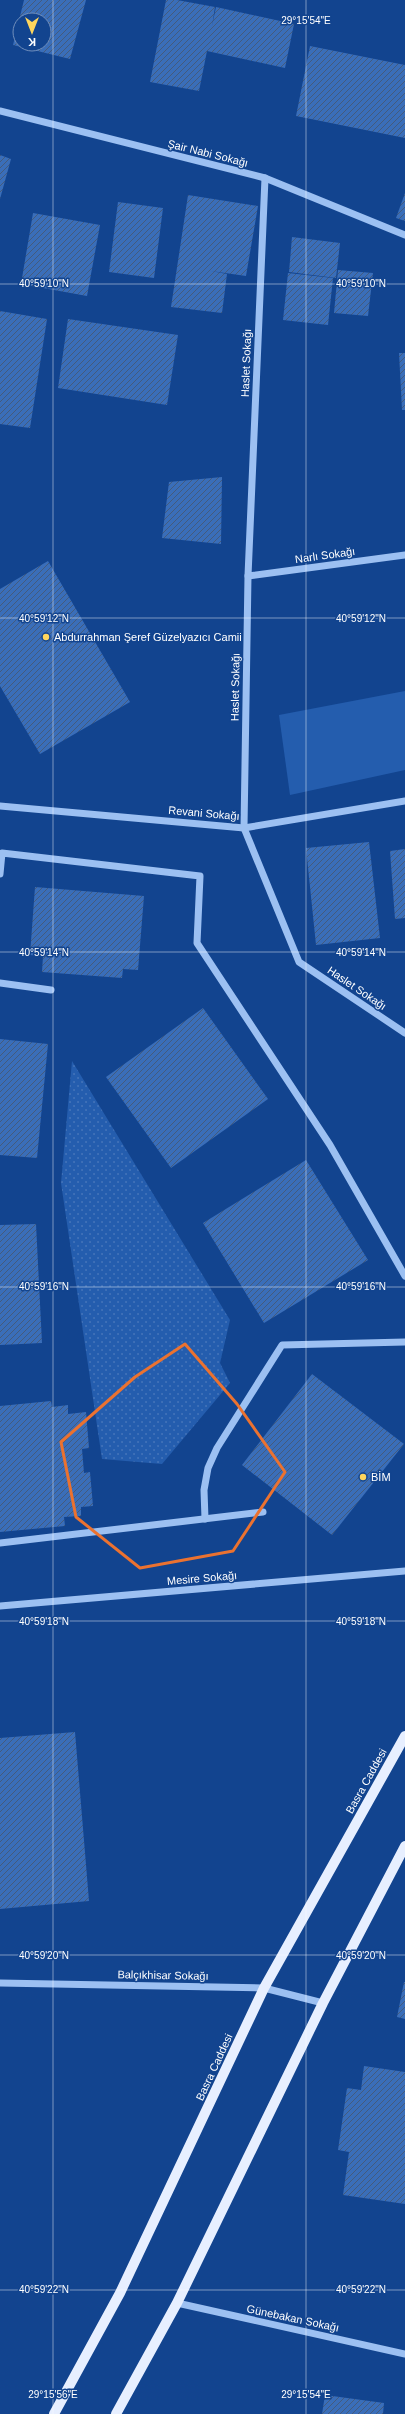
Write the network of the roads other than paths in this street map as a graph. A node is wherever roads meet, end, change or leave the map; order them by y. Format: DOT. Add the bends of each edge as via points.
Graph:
graph roads {
  1 [pos="0,111"];
  2 [pos="265,178"];
  3 [pos="405,235"];
  4 [pos="405,555"];
  5 [pos="248,576"];
  6 [pos="405,801"];
  7 [pos="0,806"];
  8 [pos="244,828"];
  9 [pos="0,874"];
  10 [pos="0,983"];
  11 [pos="51,990"];
  12 [pos="405,1033"];
  13 [pos="405,1276"];
  14 [pos="405,1342"];
  15 [pos="263,1512"];
  16 [pos="205,1518"];
  17 [pos="0,1543"];
  18 [pos="405,1571"];
  19 [pos="0,1606"];
  20 [pos="405,1736"];
  21 [pos="405,1846"];
  22 [pos="402,1857"];
  23 [pos="0,1983"];
  24 [pos="264,1988"];
  25 [pos="323,2003"];
  26 [pos="177,2303"];
  27 [pos="405,2354"];
  28 [pos="54,2414"];
  29 [pos="116,2414"];
  1 -- 2 [label="street, Şair Nabi Sokağı"];
  2 -- 3 [label="street, Şair Nabi Sokağı"];
  2 -- 5 [label="street, Haslet Sokağı"];
  4 -- 5 [label="street, Narlı Sokağı"];
  5 -- 8 [label="street, Haslet Sokağı"];
  6 -- 8 [label="street, Revani Sokağı"];
  7 -- 8 [label="street, Revani Sokağı"];
  8 -- 12 [label="street, Haslet Sokağı" via="299,962"];
  9 -- 13 [label="street" via="2,853 200,876 196,943 330,1145"];
  10 -- 11 [label="street"];
  14 -- 16 [label="street" via="282,1345 217,1448 208,1468 204,1490"];
  15 -- 16 [label="street"];
  16 -- 17 [label="street"];
  18 -- 19 [label="street, Mesire Sokağı"];
  20 -- 24 [label="main road, Basra Caddesi"];
  21 -- 22 [label="main road"];
  22 -- 25 [label="main road"];
  23 -- 24 [label="street, Balçıkhisar Sokağı"];
  24 -- 25 [label="street, Balçıkhisar Sokağı"];
  24 -- 28 [label="main road, Basra Caddesi" via="120,2293"];
  25 -- 26 [label="main road"];
  26 -- 27 [label="street, Günebakan Sokağı"];
  26 -- 29 [label="main road"];
}
